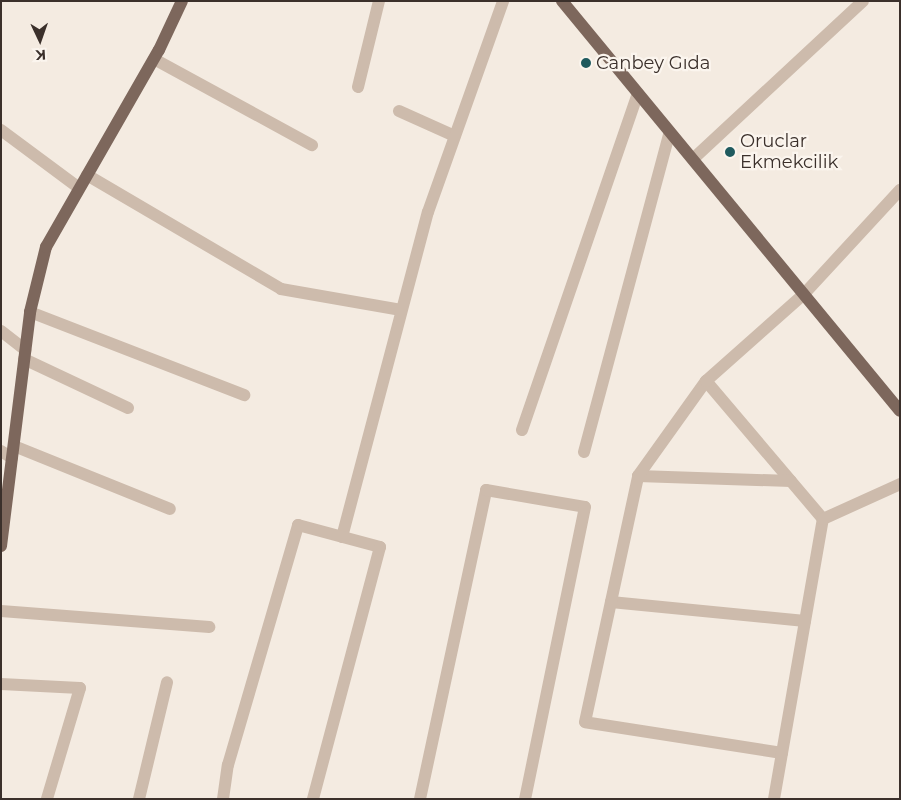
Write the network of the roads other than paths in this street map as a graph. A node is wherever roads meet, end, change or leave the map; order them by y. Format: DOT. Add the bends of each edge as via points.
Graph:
graph roads {
  1 [pos="182,1"];
  2 [pos="379,1"];
  3 [pos="503,1"];
  4 [pos="864,1"];
  5 [pos="569,4"];
  6 [pos="154,59"];
  7 [pos="358,87"];
  8 [pos="638,93"];
  9 [pos="399,111"];
  10 [pos="1,130"];
  11 [pos="670,132"];
  12 [pos="455,136"];
  13 [pos="312,145"];
  14 [pos="693,159"];
  15 [pos="87,175"];
  16 [pos="79,188"];
  17 [pos="900,190"];
  18 [pos="804,294"];
  19 [pos="401,310"];
  20 [pos="30,312"];
  21 [pos="1,331"];
  22 [pos="25,355"];
  23 [pos="706,381"];
  24 [pos="244,395"];
  25 [pos="128,408"];
  26 [pos="900,411"];
  27 [pos="522,430"];
  28 [pos="9,452"];
  29 [pos="584,452"];
  30 [pos="638,476"];
  31 [pos="791,480"];
  32 [pos="900,484"];
  33 [pos="170,509"];
  34 [pos="823,519"];
  35 [pos="342,537"];
  36 [pos="1,546"];
  37 [pos="611,602"];
  38 [pos="1,611"];
  39 [pos="805,621"];
  40 [pos="209,627"];
  41 [pos="167,682"];
  42 [pos="1,684"];
  43 [pos="782,753"];
  44 [pos="47,799"];
  45 [pos="140,799"];
  46 [pos="223,799"];
  47 [pos="313,799"];
  48 [pos="420,799"];
  49 [pos="525,799"];
  50 [pos="774,799"];
  1 -- 6 [label="main road"];
  2 -- 7 [label="street"];
  3 -- 12 [label="street"];
  4 -- 14 [label="street"];
  5 -- 8 [label="main road"];
  6 -- 13 [label="street"];
  6 -- 15 [label="main road"];
  8 -- 11 [label="main road"];
  8 -- 27 [label="street"];
  9 -- 12 [label="street"];
  10 -- 16 [label="street"];
  11 -- 14 [label="main road"];
  11 -- 29 [label="street"];
  12 -- 19 [label="street" via="428,212"];
  14 -- 18 [label="main road"];
  15 -- 16 [label="main road"];
  15 -- 19 [label="street" via="281,290"];
  16 -- 20 [label="main road" via="46,247"];
  17 -- 18 [label="street"];
  18 -- 23 [label="street"];
  18 -- 26 [label="main road"];
  19 -- 35 [label="street"];
  20 -- 22 [label="main road"];
  20 -- 24 [label="street"];
  21 -- 22 [label="street"];
  22 -- 25 [label="street"];
  22 -- 28 [label="main road"];
  23 -- 30 [label="street"];
  23 -- 31 [label="street"];
  28 -- 33 [label="street"];
  28 -- 36 [label="main road"];
  30 -- 31 [label="street"];
  30 -- 37 [label="street"];
  31 -- 34 [label="street"];
  32 -- 34 [label="street"];
  34 -- 39 [label="street"];
  35 -- 46 [label="street" via="298,525 228,766"];
  35 -- 47 [label="street" via="380,547"];
  37 -- 39 [label="street"];
  37 -- 43 [label="street" via="585,722"];
  38 -- 40 [label="street"];
  39 -- 43 [label="street"];
  41 -- 45 [label="street"];
  42 -- 44 [label="street" via="80,688"];
  43 -- 50 [label="street"];
  48 -- 49 [label="street" via="486,490 585,507"];
}
